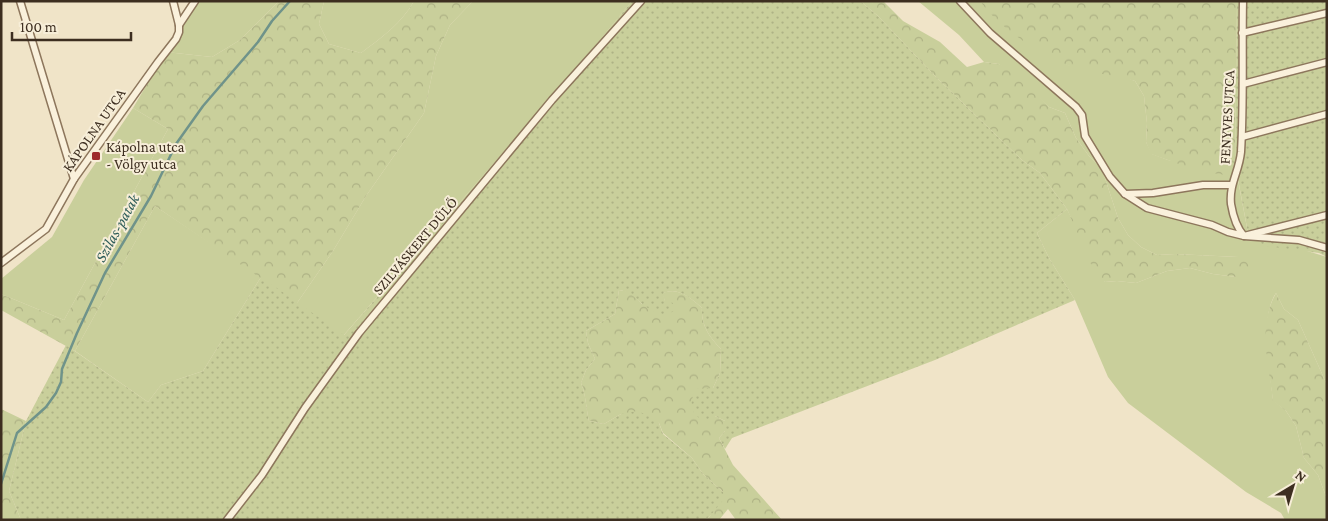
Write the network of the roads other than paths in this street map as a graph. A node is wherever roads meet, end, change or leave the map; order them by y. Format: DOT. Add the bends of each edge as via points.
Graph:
graph roads {
  1 [pos="20,1"];
  2 [pos="173,1"];
  3 [pos="196,1"];
  4 [pos="641,1"];
  5 [pos="960,1"];
  6 [pos="1243,1"];
  7 [pos="1327,14"];
  8 [pos="179,25"];
  9 [pos="1242,33"];
  10 [pos="1327,62"];
  11 [pos="1243,84"];
  12 [pos="1327,114"];
  13 [pos="1242,137"];
  14 [pos="74,179"];
  15 [pos="1231,185"];
  16 [pos="1125,194"];
  17 [pos="1327,215"];
  18 [pos="1244,236"];
  19 [pos="1327,248"];
  20 [pos="1,263"];
  21 [pos="227,520"];
  1 -- 14 [label="street"];
  2 -- 8 [label="street"];
  3 -- 8 [label="street, KÁPOLNA UTCA"];
  4 -- 21 [label="street, SZILVÁSKERT DŰLŐ" via="552,100 359,332 262,475"];
  5 -- 16 [label="street" via="990,33 1076,107 1082,115 1085,136 1094,152"];
  6 -- 9 [label="street, FENYVES UTCA"];
  7 -- 9 [label="street"];
  8 -- 14 [label="street, KÁPOLNA UTCA" via="176,39"];
  9 -- 11 [label="street, FENYVES UTCA"];
  10 -- 11 [label="street"];
  11 -- 13 [label="street, FENYVES UTCA"];
  12 -- 13 [label="street"];
  13 -- 15 [label="street, FENYVES UTCA" via="1240,166"];
  14 -- 20 [label="street, KÁPOLNA UTCA" via="46,229"];
  15 -- 16 [label="street, FENYVES UTCA"];
  15 -- 18 [label="street" via="1235,223"];
  16 -- 18 [label="street" via="1147,208"];
  17 -- 18 [label="street"];
  18 -- 19 [label="street" via="1299,240"];
}
